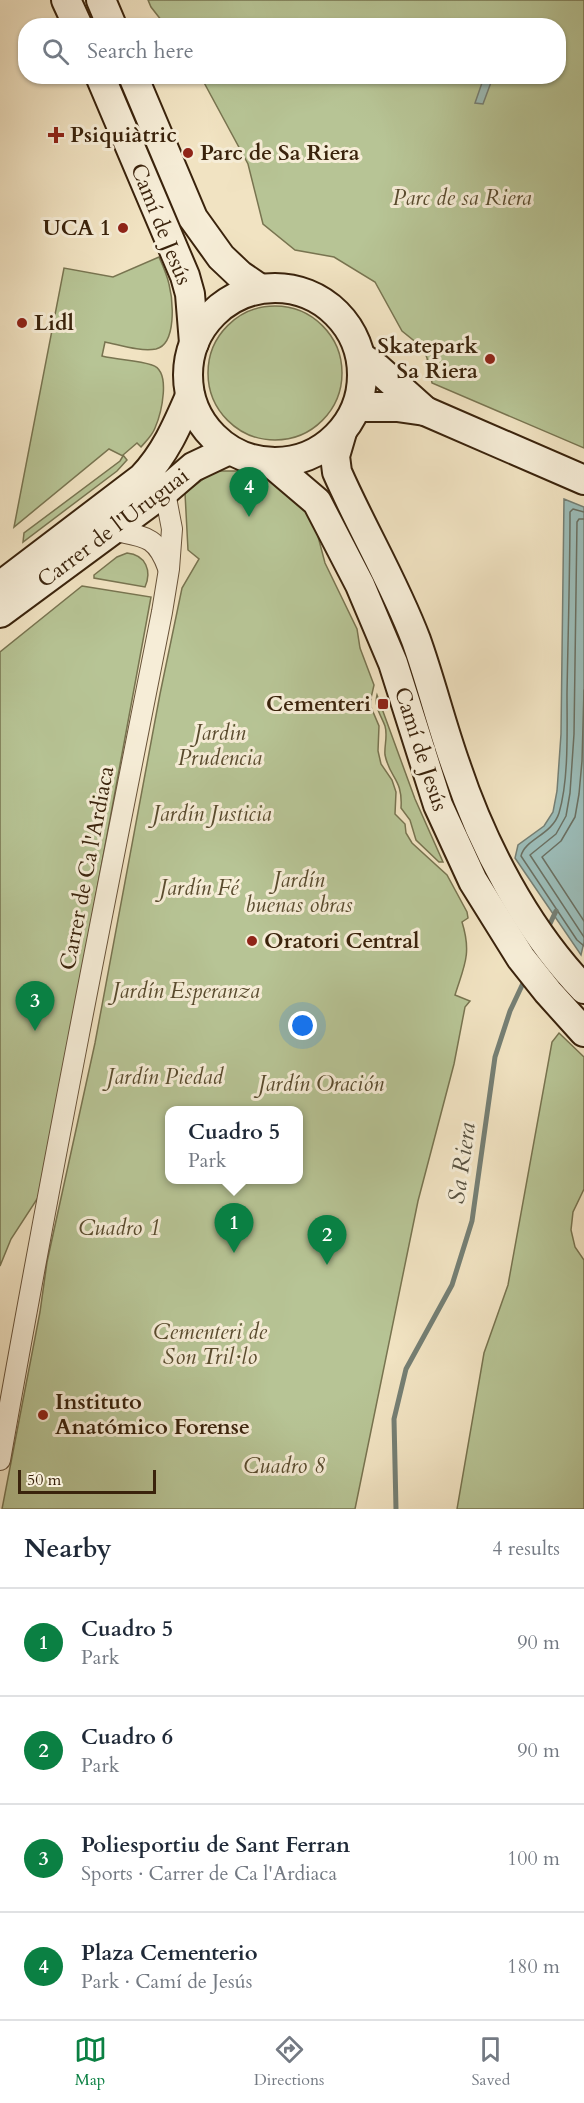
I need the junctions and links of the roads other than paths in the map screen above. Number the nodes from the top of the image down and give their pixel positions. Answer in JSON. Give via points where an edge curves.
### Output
{"nodes":[{"id":1,"x":66,"y":0,"type":"edge"},
{"id":2,"x":101,"y":0,"type":"edge"},
{"id":3,"x":74,"y":18,"type":"edge"},
{"id":4,"x":109,"y":18,"type":"edge"},
{"id":5,"x":103,"y":84,"type":"edge"},
{"id":6,"x":136,"y":84,"type":"edge"},
{"id":7,"x":259,"y":288,"type":"junction"},
{"id":8,"x":194,"y":343,"type":"junction"},
{"id":9,"x":361,"y":357,"type":"junction"},
{"id":10,"x":190,"y":396,"type":"junction"},
{"id":11,"x":357,"y":407,"type":"junction"},
{"id":12,"x":425,"y":411,"type":"junction"},
{"id":13,"x":342,"y":432,"type":"junction"},
{"id":14,"x":229,"y":450,"type":"junction"},
{"id":15,"x":159,"y":458,"type":"junction"},
{"id":16,"x":270,"y":462,"type":"junction"},
{"id":17,"x":584,"y":480,"type":"edge"},
{"id":18,"x":164,"y":492,"type":"junction"},
{"id":19,"x":111,"y":530,"type":"junction"},
{"id":20,"x":169,"y":569,"type":"junction"},
{"id":21,"x":0,"y":586,"type":"edge"},
{"id":22,"x":0,"y":613,"type":"edge"},
{"id":23,"x":582,"y":987,"type":"edge"},
{"id":24,"x":584,"y":1032,"type":"edge"},
{"id":25,"x":0,"y":1460,"type":"edge"}],
"edges":[{"from":1,"to":3,"type":"main road"},
{"from":2,"to":4,"type":"main road"},
{"from":5,"to":8,"type":"main road","name":"Camí de Jesús","via":[[185,276]]},
{"from":6,"to":7,"type":"main road","name":"Camí de Jesús","via":[[193,218],[221,257]]},
{"from":7,"to":8,"type":"main road","via":[[226,301],[213,313]]},
{"from":7,"to":9,"type":"main road","via":[[286,287],[312,294],[324,302],[344,321]]},
{"from":8,"to":10,"type":"main road","via":[[188,369]]},
{"from":9,"to":11,"type":"main road"},
{"from":9,"to":12,"type":"main road"},
{"from":10,"to":14,"type":"main road","via":[[210,434]]},
{"from":10,"to":15,"type":"main road","name":"Carrer de l'Uruguai"},
{"from":11,"to":12,"type":"main road","via":[[397,406]]},
{"from":11,"to":13,"type":"main road"},
{"from":12,"to":17,"type":"main road"},
{"from":13,"to":16,"type":"main road","via":[[306,457]]},
{"from":13,"to":23,"type":"main road","name":"Camí de Jesús","via":[[337,472],[402,603],[465,793],[505,877],[543,937]]},
{"from":14,"to":16,"type":"main road"},
{"from":14,"to":18,"type":"main road","name":"Carrer de l'Uruguai","via":[[193,467]]},
{"from":15,"to":18,"type":"street","name":"Carrer de Ca l'Ardiaca"},
{"from":15,"to":21,"type":"main road","name":"Carrer de l'Uruguai","via":[[142,478]]},
{"from":16,"to":24,"type":"main road","name":"Camí de Jesús","via":[[317,502],[360,585],[393,663],[446,824],[473,881],[534,974]]},
{"from":18,"to":19,"type":"main road","name":"Carrer de l'Uruguai"},
{"from":18,"to":20,"type":"street","name":"Carrer de Ca l'Ardiaca","via":[[172,529]]},
{"from":19,"to":20,"type":"street","via":[[153,542],[162,550]]},
{"from":19,"to":22,"type":"main road","name":"Carrer de l'Uruguai"},
{"from":20,"to":25,"type":"street","name":"Carrer de Ca l'Ardiaca"}]}
